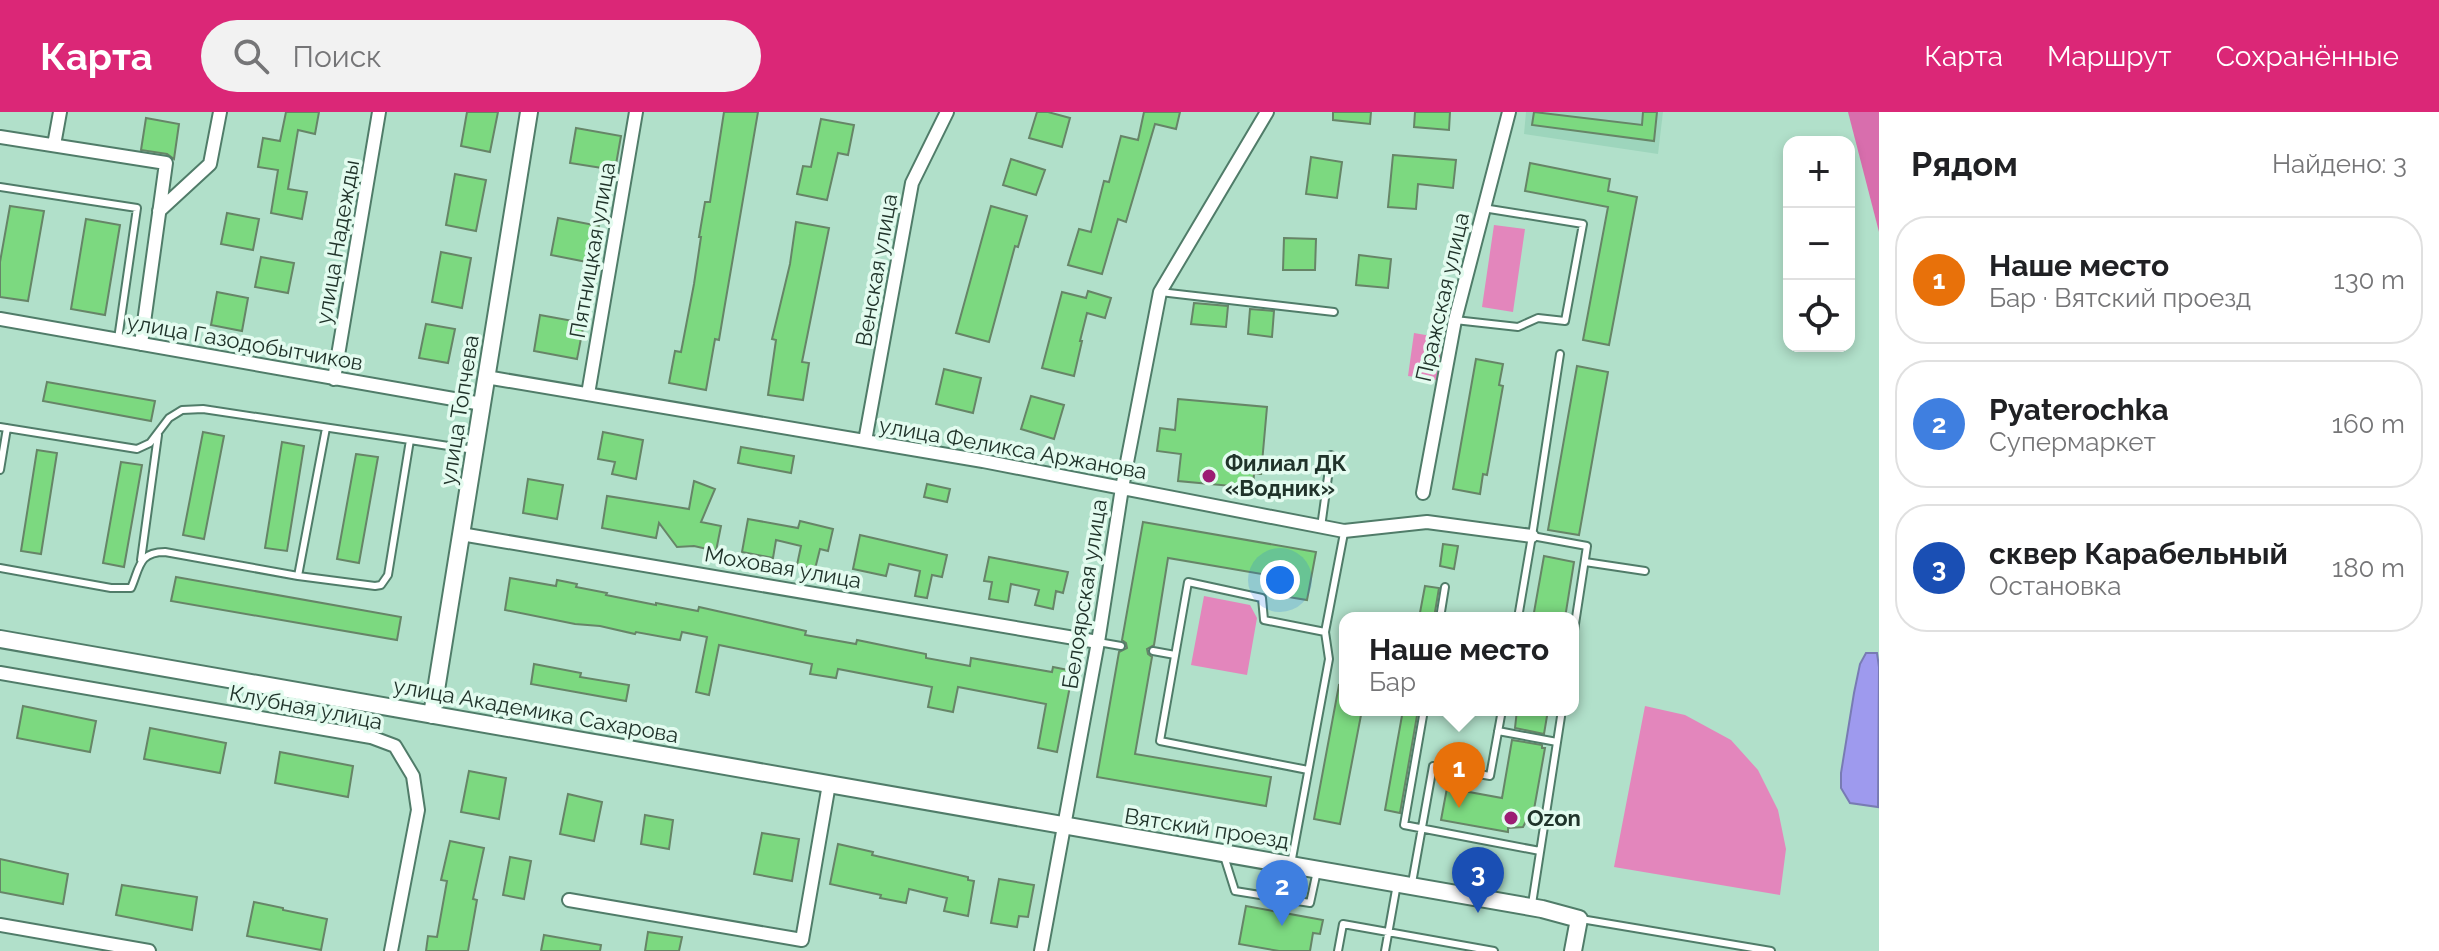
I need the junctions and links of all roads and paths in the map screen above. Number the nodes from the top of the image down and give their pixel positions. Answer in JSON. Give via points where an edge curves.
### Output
{"nodes":[{"id":1,"x":60,"y":112,"type":"edge"},
{"id":2,"x":220,"y":112,"type":"edge"},
{"id":3,"x":379,"y":112,"type":"edge"},
{"id":4,"x":529,"y":112,"type":"edge"},
{"id":5,"x":636,"y":112,"type":"edge"},
{"id":6,"x":947,"y":112,"type":"edge"},
{"id":7,"x":1267,"y":112,"type":"edge"},
{"id":8,"x":1509,"y":112,"type":"edge"},
{"id":9,"x":0,"y":137,"type":"edge"},
{"id":10,"x":54,"y":145,"type":"junction"},
{"id":11,"x":0,"y":187,"type":"edge"},
{"id":12,"x":1483,"y":208,"type":"junction"},
{"id":13,"x":159,"y":211,"type":"junction"},
{"id":14,"x":1160,"y":292,"type":"junction"},
{"id":15,"x":1334,"y":312,"type":"dead end"},
{"id":16,"x":0,"y":319,"type":"edge"},
{"id":17,"x":1455,"y":320,"type":"junction"},
{"id":18,"x":118,"y":339,"type":"junction"},
{"id":19,"x":141,"y":344,"type":"junction"},
{"id":20,"x":1560,"y":354,"type":"dead end"},
{"id":21,"x":486,"y":377,"type":"junction"},
{"id":22,"x":334,"y":379,"type":"junction"},
{"id":23,"x":588,"y":394,"type":"junction"},
{"id":24,"x":482,"y":404,"type":"junction"},
{"id":25,"x":4,"y":427,"type":"edge"},
{"id":26,"x":326,"y":428,"type":"junction"},
{"id":27,"x":158,"y":435,"type":"junction"},
{"id":28,"x":410,"y":440,"type":"junction"},
{"id":29,"x":865,"y":441,"type":"junction"},
{"id":30,"x":475,"y":450,"type":"junction"},
{"id":31,"x":1331,"y":455,"type":"dead end"},
{"id":32,"x":0,"y":470,"type":"edge"},
{"id":33,"x":1122,"y":488,"type":"junction"},
{"id":34,"x":1423,"y":493,"type":"dead end"},
{"id":35,"x":1321,"y":527,"type":"junction"},
{"id":36,"x":1344,"y":531,"type":"junction"},
{"id":37,"x":461,"y":534,"type":"junction"},
{"id":38,"x":1532,"y":536,"type":"junction"},
{"id":39,"x":141,"y":560,"type":"junction"},
{"id":40,"x":1585,"y":562,"type":"junction"},
{"id":41,"x":0,"y":568,"type":"edge"},
{"id":42,"x":1645,"y":571,"type":"dead end"},
{"id":43,"x":298,"y":576,"type":"junction"},
{"id":44,"x":1445,"y":587,"type":"dead end"},
{"id":45,"x":1441,"y":612,"type":"edge"},
{"id":46,"x":1519,"y":612,"type":"edge"},
{"id":47,"x":1577,"y":612,"type":"edge"},
{"id":48,"x":1325,"y":632,"type":"junction"},
{"id":49,"x":0,"y":639,"type":"edge"},
{"id":50,"x":1098,"y":642,"type":"junction"},
{"id":51,"x":1121,"y":646,"type":"dead end"},
{"id":52,"x":1153,"y":651,"type":"dead end"},
{"id":53,"x":1175,"y":655,"type":"junction"},
{"id":54,"x":0,"y":673,"type":"edge"},
{"id":55,"x":432,"y":715,"type":"junction"},
{"id":56,"x":1423,"y":716,"type":"edge"},
{"id":57,"x":1501,"y":716,"type":"edge"},
{"id":58,"x":1561,"y":716,"type":"edge"},
{"id":59,"x":1498,"y":731,"type":"junction"},
{"id":60,"x":1557,"y":742,"type":"junction"},
{"id":61,"x":1308,"y":770,"type":"junction"},
{"id":62,"x":829,"y":784,"type":"junction"},
{"id":63,"x":1064,"y":827,"type":"junction"},
{"id":64,"x":1422,"y":829,"type":"junction"},
{"id":65,"x":1540,"y":851,"type":"junction"},
{"id":66,"x":1223,"y":853,"type":"junction"},
{"id":67,"x":1291,"y":864,"type":"junction"},
{"id":68,"x":1317,"y":869,"type":"junction"},
{"id":69,"x":1404,"y":885,"type":"junction"},
{"id":70,"x":569,"y":900,"type":"dead end"},
{"id":71,"x":1531,"y":907,"type":"junction"},
{"id":72,"x":1579,"y":919,"type":"junction"},
{"id":73,"x":0,"y":925,"type":"edge"},
{"id":74,"x":1389,"y":932,"type":"junction"},
{"id":75,"x":1443,"y":942,"type":"junction"},
{"id":76,"x":149,"y":951,"type":"edge"},
{"id":77,"x":391,"y":951,"type":"edge"},
{"id":78,"x":1041,"y":951,"type":"edge"},
{"id":79,"x":1338,"y":951,"type":"edge"},
{"id":80,"x":1385,"y":951,"type":"edge"},
{"id":81,"x":1441,"y":951,"type":"edge"},
{"id":82,"x":1494,"y":951,"type":"edge"},
{"id":83,"x":1573,"y":951,"type":"edge"},
{"id":84,"x":1771,"y":951,"type":"edge"}],
"edges":[{"from":1,"to":10,"type":"street"},
{"from":2,"to":13,"type":"street","via":[[210,164]]},
{"from":3,"to":22,"type":"street","name":"улица Надежды"},
{"from":4,"to":21,"type":"street","name":"улица Топчева"},
{"from":5,"to":23,"type":"street","name":"Пятницкая улица"},
{"from":6,"to":29,"type":"street","name":"Венская улица","via":[[912,183]]},
{"from":7,"to":14,"type":"street","name":"Белоярская улица"},
{"from":8,"to":12,"type":"street","name":"Пражская улица"},
{"from":9,"to":10,"type":"street"},
{"from":10,"to":13,"type":"street","via":[[166,163]]},
{"from":11,"to":18,"type":"lane","via":[[137,208]]},
{"from":12,"to":17,"type":"street","name":"Пражская улица"},
{"from":12,"to":17,"type":"lane","via":[[1583,224],[1565,321],[1538,318],[1518,327]]},
{"from":13,"to":19,"type":"street"},
{"from":14,"to":15,"type":"lane"},
{"from":14,"to":33,"type":"street","name":"Белоярская улица"},
{"from":16,"to":18,"type":"street","name":"улица Газодобытчиков"},
{"from":17,"to":34,"type":"street","name":"Пражская улица"},
{"from":18,"to":19,"type":"street","name":"улица Газодобытчиков"},
{"from":19,"to":22,"type":"street","name":"улица Газодобытчиков"},
{"from":20,"to":38,"type":"lane"},
{"from":21,"to":23,"type":"street","name":"улица Феликса Аржанова"},
{"from":21,"to":24,"type":"street","name":"улица Топчева"},
{"from":22,"to":24,"type":"street","name":"улица Газодобытчиков"},
{"from":23,"to":29,"type":"street","name":"улица Феликса Аржанова"},
{"from":24,"to":30,"type":"street","name":"улица Топчева"},
{"from":25,"to":27,"type":"lane","via":[[137,449]]},
{"from":25,"to":32,"type":"lane"},
{"from":26,"to":27,"type":"lane","via":[[203,409],[182,410]]},
{"from":26,"to":28,"type":"lane"},
{"from":26,"to":43,"type":"lane"},
{"from":27,"to":39,"type":"lane"},
{"from":28,"to":30,"type":"lane"},
{"from":28,"to":43,"type":"lane","via":[[385,581],[375,586]]},
{"from":29,"to":33,"type":"street","name":"улица Феликса Аржанова"},
{"from":30,"to":37,"type":"street","name":"улица Топчева"},
{"from":31,"to":35,"type":"lane"},
{"from":33,"to":35,"type":"street","name":"улица Феликса Аржанова"},
{"from":33,"to":50,"type":"street","name":"Белоярская улица"},
{"from":35,"to":36,"type":"street","name":"улица Феликса Аржанова"},
{"from":36,"to":38,"type":"street","name":"улица Феликса Аржанова","via":[[1427,522]]},
{"from":36,"to":48,"type":"lane"},
{"from":37,"to":50,"type":"street","name":"Моховая улица"},
{"from":37,"to":55,"type":"street","name":"улица Топчева"},
{"from":38,"to":40,"type":"lane","via":[[1587,546]]},
{"from":38,"to":46,"type":"lane"},
{"from":39,"to":41,"type":"lane","via":[[131,588]]},
{"from":39,"to":43,"type":"lane","via":[[165,552]]},
{"from":40,"to":42,"type":"lane"},
{"from":40,"to":47,"type":"lane"},
{"from":44,"to":45,"type":"lane"},
{"from":48,"to":53,"type":"lane","via":[[1264,620],[1262,598],[1188,582]]},
{"from":48,"to":61,"type":"lane","via":[[1329,659]]},
{"from":49,"to":55,"type":"street","name":"улица Академика Сахарова"},
{"from":50,"to":51,"type":"lane"},
{"from":50,"to":63,"type":"street","name":"Белоярская улица"},
{"from":52,"to":53,"type":"lane"},
{"from":53,"to":61,"type":"lane","via":[[1160,741]]},
{"from":54,"to":77,"type":"street","name":"Клубная улица","via":[[371,737],[395,746],[413,776],[418,810]]},
{"from":55,"to":62,"type":"street","name":"улица Академика Сахарова"},
{"from":56,"to":64,"type":"lane","via":[[1404,825]]},
{"from":57,"to":59,"type":"lane"},
{"from":58,"to":60,"type":"lane"},
{"from":59,"to":60,"type":"lane"},
{"from":59,"to":64,"type":"lane","via":[[1490,776],[1433,766]]},
{"from":60,"to":65,"type":"lane"},
{"from":61,"to":67,"type":"lane"},
{"from":62,"to":63,"type":"street","name":"улица Академика Сахарова"},
{"from":62,"to":70,"type":"street","via":[[802,940]]},
{"from":63,"to":66,"type":"street","name":"Вятский проезд"},
{"from":63,"to":78,"type":"street","name":"Белоярская улица"},
{"from":64,"to":65,"type":"lane"},
{"from":64,"to":69,"type":"lane"},
{"from":65,"to":71,"type":"lane"},
{"from":66,"to":67,"type":"street","name":"Вятский проезд"},
{"from":66,"to":68,"type":"lane","via":[[1235,891],[1310,903]]},
{"from":67,"to":68,"type":"street","name":"Вятский проезд"},
{"from":68,"to":69,"type":"street","name":"Вятский проезд"},
{"from":69,"to":71,"type":"street","name":"Вятский проезд"},
{"from":69,"to":74,"type":"lane"},
{"from":71,"to":72,"type":"street","name":"Вятский проезд"},
{"from":72,"to":83,"type":"street"},
{"from":72,"to":84,"type":"lane"},
{"from":73,"to":76,"type":"street"},
{"from":74,"to":75,"type":"lane"},
{"from":74,"to":79,"type":"lane","via":[[1343,924]]},
{"from":74,"to":80,"type":"lane"},
{"from":75,"to":81,"type":"lane"},
{"from":75,"to":82,"type":"lane"}]}
